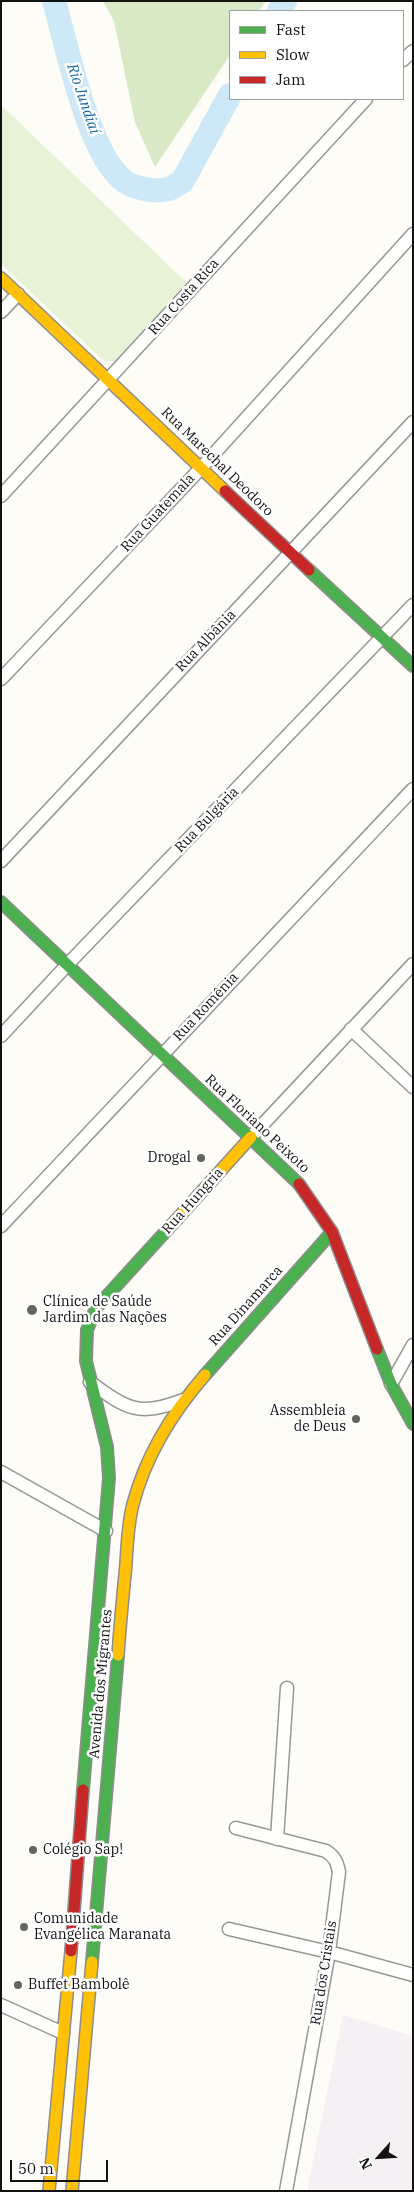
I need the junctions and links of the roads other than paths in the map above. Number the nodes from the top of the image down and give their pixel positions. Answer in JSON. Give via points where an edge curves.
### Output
{"nodes":[{"id":1,"x":365,"y":100,"type":"edge"},
{"id":2,"x":413,"y":234,"type":"edge"},
{"id":3,"x":1,"y":278,"type":"edge"},
{"id":4,"x":18,"y":294,"type":"junction"},
{"id":5,"x":1,"y":312,"type":"edge"},
{"id":6,"x":109,"y":381,"type":"junction"},
{"id":7,"x":413,"y":422,"type":"edge"},
{"id":8,"x":202,"y":467,"type":"junction"},
{"id":9,"x":1,"y":496,"type":"edge"},
{"id":10,"x":290,"y":553,"type":"junction"},
{"id":11,"x":413,"y":605,"type":"edge"},
{"id":12,"x":383,"y":638,"type":"junction"},
{"id":13,"x":413,"y":666,"type":"edge"},
{"id":14,"x":1,"y":679,"type":"edge"},
{"id":15,"x":413,"y":789,"type":"edge"},
{"id":16,"x":1,"y":861,"type":"edge"},
{"id":17,"x":1,"y":902,"type":"edge"},
{"id":18,"x":68,"y":964,"type":"junction"},
{"id":19,"x":413,"y":964,"type":"edge"},
{"id":20,"x":350,"y":1029,"type":"junction"},
{"id":21,"x":1,"y":1036,"type":"edge"},
{"id":22,"x":161,"y":1055,"type":"junction"},
{"id":23,"x":413,"y":1087,"type":"edge"},
{"id":24,"x":251,"y":1137,"type":"junction"},
{"id":25,"x":1,"y":1226,"type":"edge"},
{"id":26,"x":332,"y":1232,"type":"junction"},
{"id":27,"x":413,"y":1344,"type":"edge"},
{"id":28,"x":90,"y":1382,"type":"junction"},
{"id":29,"x":391,"y":1384,"type":"junction"},
{"id":30,"x":183,"y":1400,"type":"junction"},
{"id":31,"x":413,"y":1424,"type":"edge"},
{"id":32,"x":1,"y":1472,"type":"edge"},
{"id":33,"x":106,"y":1531,"type":"junction"},
{"id":34,"x":287,"y":1688,"type":"dead end"},
{"id":35,"x":90,"y":1709,"type":"junction"},
{"id":36,"x":112,"y":1717,"type":"junction"},
{"id":37,"x":86,"y":1761,"type":"junction"},
{"id":38,"x":108,"y":1770,"type":"junction"},
{"id":39,"x":82,"y":1827,"type":"junction"},
{"id":40,"x":236,"y":1828,"type":"dead end"},
{"id":41,"x":277,"y":1839,"type":"junction"},
{"id":42,"x":229,"y":1929,"type":"dead end"},
{"id":43,"x":329,"y":1952,"type":"junction"},
{"id":44,"x":413,"y":1975,"type":"edge"},
{"id":45,"x":90,"y":1981,"type":"junction"},
{"id":46,"x":1,"y":2005,"type":"edge"},
{"id":47,"x":63,"y":2033,"type":"junction"},
{"id":48,"x":61,"y":2053,"type":"junction"},
{"id":49,"x":75,"y":2155,"type":"junction"},
{"id":50,"x":49,"y":2191,"type":"edge"},
{"id":51,"x":72,"y":2191,"type":"edge"},
{"id":52,"x":286,"y":2191,"type":"edge"}],
"edges":[{"from":1,"to":6,"type":"street","name":"Rua Costa Rica"},
{"from":2,"to":8,"type":"street","name":"Rua Guatemala"},
{"from":3,"to":4,"type":"street","name":"Rua Marechal Deodoro"},
{"from":4,"to":5,"type":"street"},
{"from":4,"to":6,"type":"street","name":"Rua Marechal Deodoro"},
{"from":6,"to":8,"type":"street","name":"Rua Marechal Deodoro"},
{"from":6,"to":9,"type":"street","name":"Rua Costa Rica"},
{"from":7,"to":10,"type":"street","name":"Rua Albânia"},
{"from":8,"to":10,"type":"street","name":"Rua Marechal Deodoro"},
{"from":8,"to":14,"type":"street","name":"Rua Guatemala"},
{"from":10,"to":12,"type":"street","name":"Rua Marechal Deodoro"},
{"from":10,"to":16,"type":"street","name":"Rua Albânia"},
{"from":11,"to":12,"type":"street","name":"Rua Bulgária"},
{"from":12,"to":13,"type":"street","name":"Rua Marechal Deodoro"},
{"from":12,"to":18,"type":"street","name":"Rua Bulgária"},
{"from":15,"to":22,"type":"street","name":"Rua Romênia"},
{"from":17,"to":18,"type":"street","name":"Rua Floriano Peixoto"},
{"from":18,"to":21,"type":"street","name":"Rua Bulgária"},
{"from":18,"to":22,"type":"street","name":"Rua Floriano Peixoto"},
{"from":19,"to":20,"type":"street","name":"Rua Hungria"},
{"from":20,"to":23,"type":"street"},
{"from":20,"to":24,"type":"street","name":"Rua Hungria"},
{"from":22,"to":24,"type":"street","name":"Rua Floriano Peixoto"},
{"from":22,"to":25,"type":"street","name":"Rua Romênia"},
{"from":24,"to":26,"type":"street","name":"Rua Floriano Peixoto","via":[[297,1181]]},
{"from":24,"to":28,"type":"street","name":"Rua Hungria","via":[[96,1308],[85,1334]]},
{"from":26,"to":29,"type":"street","name":"Rua Floriano Peixoto"},
{"from":26,"to":30,"type":"street","name":"Rua Dinamarca"},
{"from":27,"to":29,"type":"street"},
{"from":28,"to":30,"type":"street","via":[[124,1406],[137,1409],[150,1410]]},
{"from":28,"to":33,"type":"street","name":"Avenida dos Migrantes","via":[[100,1414],[109,1470]]},
{"from":29,"to":31,"type":"street","name":"Rua Floriano Peixoto"},
{"from":30,"to":36,"type":"street","name":"Avenida dos Migrantes","via":[[153,1450],[133,1504]]},
{"from":32,"to":33,"type":"street"},
{"from":33,"to":35,"type":"street","name":"Avenida dos Migrantes"},
{"from":34,"to":41,"type":"street"},
{"from":35,"to":36,"type":"street","via":[[95,1725],[99,1727]]},
{"from":35,"to":37,"type":"street","name":"Avenida dos Migrantes"},
{"from":36,"to":38,"type":"street","name":"Avenida dos Migrantes"},
{"from":37,"to":38,"type":"street","via":[[95,1754],[102,1755]]},
{"from":37,"to":39,"type":"street","name":"Avenida dos Migrantes"},
{"from":38,"to":45,"type":"street","name":"Avenida dos Migrantes"},
{"from":39,"to":45,"type":"street","name":"Avenida dos Migrantes","via":[[94,1834],[96,1842],[85,1961]]},
{"from":39,"to":47,"type":"street","name":"Avenida dos Migrantes"},
{"from":40,"to":41,"type":"street","name":"Rua dos Cristais"},
{"from":41,"to":43,"type":"street","name":"Rua dos Cristais","via":[[326,1851],[338,1863]]},
{"from":42,"to":43,"type":"street"},
{"from":43,"to":44,"type":"street"},
{"from":43,"to":52,"type":"street","name":"Rua dos Cristais"},
{"from":45,"to":49,"type":"street","name":"Avenida dos Migrantes"},
{"from":46,"to":47,"type":"street"},
{"from":47,"to":48,"type":"street","name":"Avenida dos Migrantes"},
{"from":48,"to":49,"type":"street","name":"Avenida dos Migrantes","via":[[72,2048],[78,2063],[71,2138]]},
{"from":48,"to":50,"type":"street","name":"Avenida dos Migrantes"},
{"from":49,"to":51,"type":"street","name":"Avenida dos Migrantes"}]}
